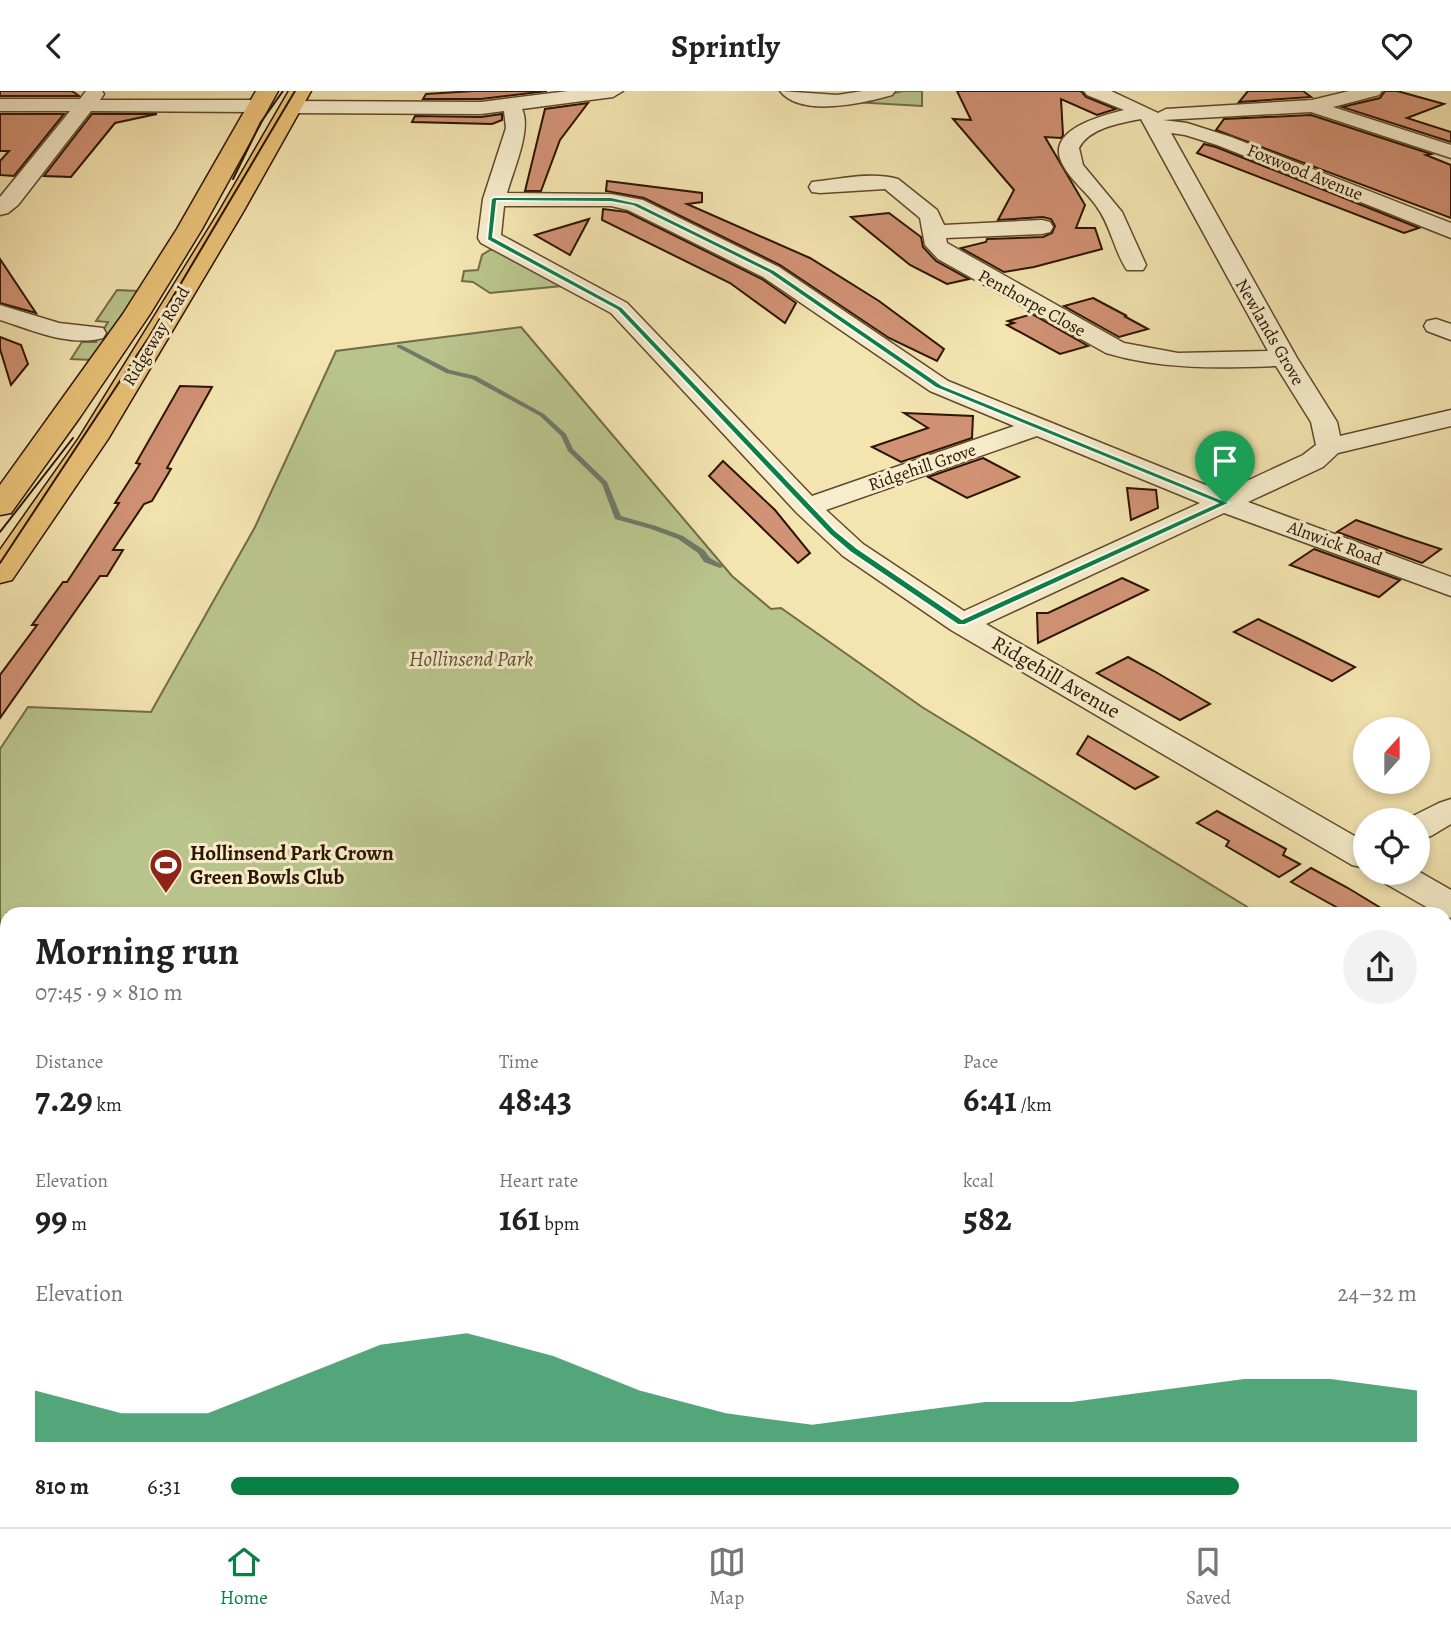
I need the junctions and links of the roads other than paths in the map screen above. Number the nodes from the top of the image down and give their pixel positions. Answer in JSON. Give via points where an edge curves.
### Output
{"nodes":[{"id":1,"x":613,"y":91,"type":"edge"},
{"id":2,"x":790,"y":91,"type":"edge"},
{"id":3,"x":885,"y":91,"type":"edge"},
{"id":4,"x":1094,"y":91,"type":"edge"},
{"id":5,"x":1372,"y":91,"type":"edge"},
{"id":6,"x":91,"y":98,"type":"edge"},
{"id":7,"x":262,"y":99,"type":"edge"},
{"id":8,"x":295,"y":99,"type":"edge"},
{"id":9,"x":0,"y":105,"type":"edge"},
{"id":10,"x":511,"y":106,"type":"junction"},
{"id":11,"x":1312,"y":106,"type":"junction"},
{"id":12,"x":1150,"y":118,"type":"junction"},
{"id":13,"x":1451,"y":152,"type":"edge"},
{"id":14,"x":820,"y":187,"type":"dead end"},
{"id":15,"x":494,"y":199,"type":"junction"},
{"id":16,"x":0,"y":208,"type":"edge"},
{"id":17,"x":1042,"y":227,"type":"dead end"},
{"id":18,"x":1451,"y":231,"type":"edge"},
{"id":19,"x":933,"y":232,"type":"junction"},
{"id":20,"x":1135,"y":265,"type":"dead end"},
{"id":21,"x":0,"y":312,"type":"edge"},
{"id":22,"x":95,"y":332,"type":"dead end"},
{"id":23,"x":1284,"y":358,"type":"junction"},
{"id":24,"x":1451,"y":418,"type":"edge"},
{"id":25,"x":1037,"y":427,"type":"junction"},
{"id":26,"x":1329,"y":445,"type":"junction"},
{"id":27,"x":1225,"y":503,"type":"junction"},
{"id":28,"x":0,"y":506,"type":"edge"},
{"id":29,"x":807,"y":507,"type":"junction"},
{"id":30,"x":0,"y":573,"type":"edge"},
{"id":31,"x":1451,"y":587,"type":"edge"},
{"id":32,"x":961,"y":623,"type":"junction"},
{"id":33,"x":1451,"y":810,"type":"edge"},
{"id":34,"x":1430,"y":821,"type":"edge"},
{"id":35,"x":1353,"y":850,"type":"edge"},
{"id":36,"x":1415,"y":885,"type":"edge"},
{"id":37,"x":1451,"y":906,"type":"edge"}],
"edges":[{"from":1,"to":10,"type":"street"},
{"from":2,"to":3,"type":"street","via":[[828,103]]},
{"from":4,"to":12,"type":"street","name":"Foxwood Avenue"},
{"from":5,"to":11,"type":"street"},
{"from":6,"to":7,"type":"street"},
{"from":6,"to":9,"type":"street"},
{"from":6,"to":16,"type":"street"},
{"from":7,"to":28,"type":"highway","name":"Ridgeway Road","via":[[178,248]]},
{"from":8,"to":10,"type":"street","via":[[458,109]]},
{"from":8,"to":30,"type":"highway","name":"Ridgeway Road","via":[[93,439]]},
{"from":10,"to":15,"type":"street","name":"Ridgehill Avenue","via":[[516,128]]},
{"from":11,"to":12,"type":"street"},
{"from":11,"to":13,"type":"street"},
{"from":12,"to":18,"type":"street","name":"Foxwood Avenue","via":[[1224,141]]},
{"from":12,"to":20,"type":"street","via":[[1106,121],[1082,131],[1070,143],[1072,162],[1108,206]]},
{"from":12,"to":23,"type":"street","name":"Newlands Grove"},
{"from":14,"to":19,"type":"street","name":"Penthorpe Close","via":[[891,183],[929,215]]},
{"from":15,"to":25,"type":"street","name":"Alnwick Road","via":[[611,199],[635,205],[772,272],[939,386]]},
{"from":15,"to":29,"type":"street","name":"Ridgehill Avenue","via":[[489,238],[619,309]]},
{"from":17,"to":19,"type":"street"},
{"from":19,"to":23,"type":"street","name":"Penthorpe Close","via":[[936,245],[960,264],[1134,355],[1175,362]]},
{"from":21,"to":22,"type":"street","via":[[57,330]]},
{"from":23,"to":26,"type":"street","name":"Newlands Grove","via":[[1324,422]]},
{"from":24,"to":26,"type":"street"},
{"from":25,"to":27,"type":"street","name":"Alnwick Road"},
{"from":25,"to":29,"type":"street","name":"Ridgehill Grove"},
{"from":26,"to":27,"type":"street","via":[[1313,461]]},
{"from":27,"to":31,"type":"street","name":"Alnwick Road"},
{"from":27,"to":32,"type":"street"},
{"from":29,"to":32,"type":"street","name":"Ridgehill Avenue","via":[[853,550]]},
{"from":32,"to":35,"type":"street","name":"Ridgehill Avenue"},
{"from":33,"to":34,"type":"street"},
{"from":36,"to":37,"type":"street"}]}
